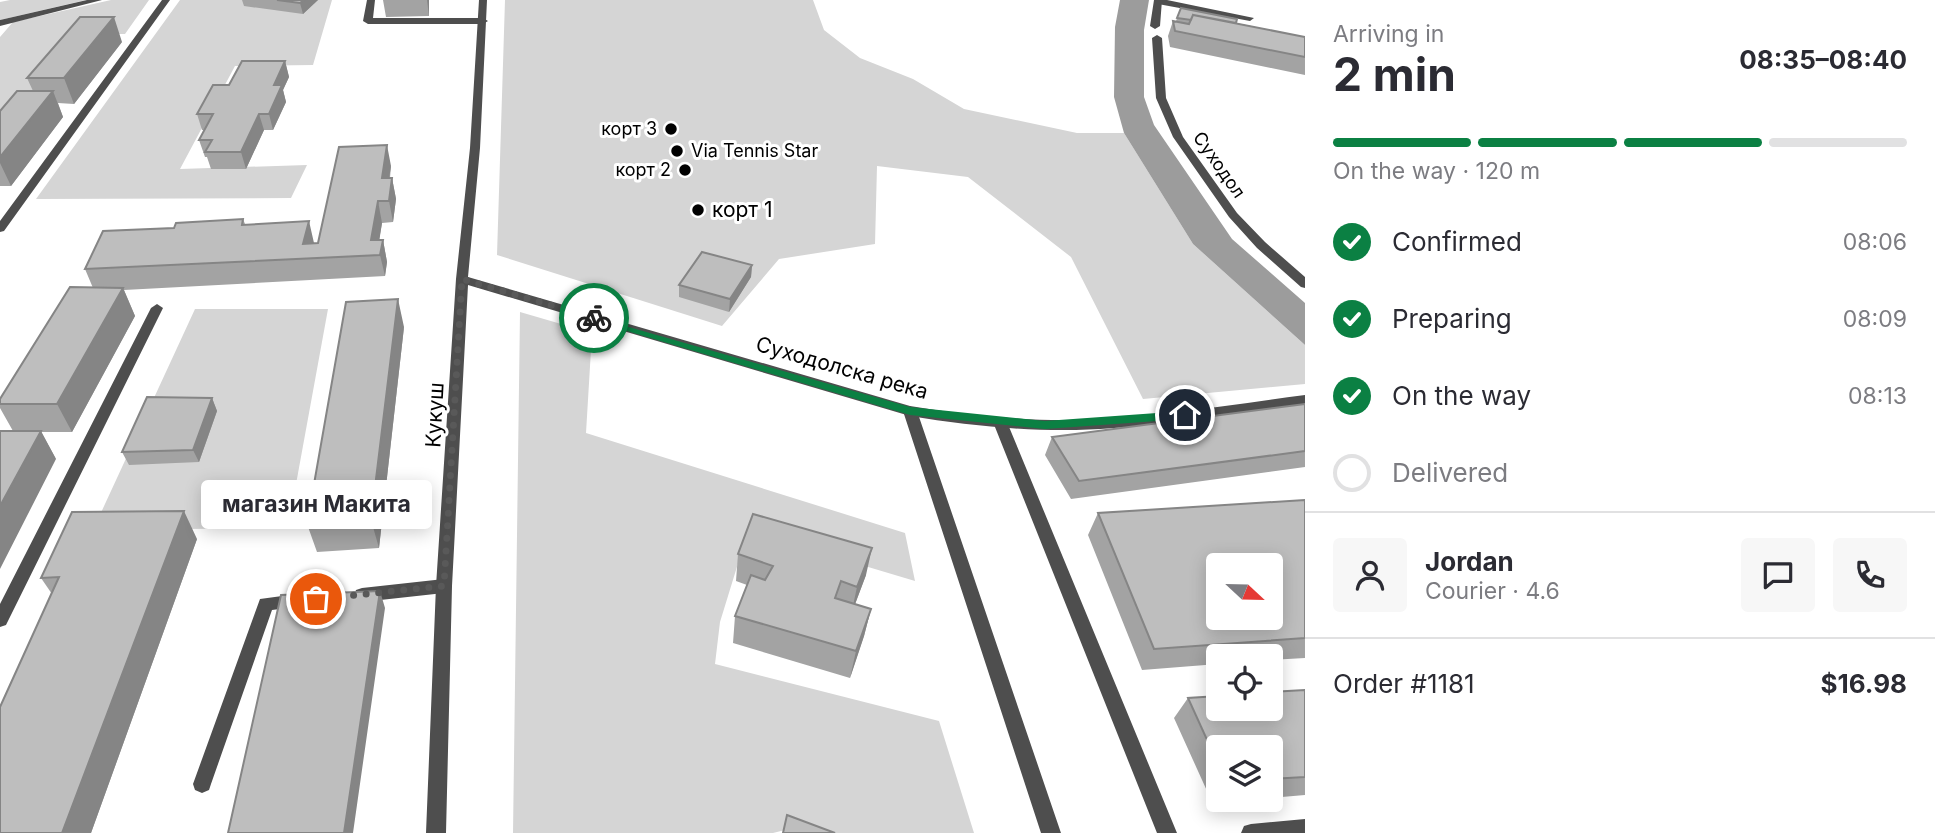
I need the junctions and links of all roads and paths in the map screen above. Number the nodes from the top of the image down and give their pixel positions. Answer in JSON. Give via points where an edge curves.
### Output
{"nodes":[{"id":1,"x":98,"y":0,"type":"edge"},
{"id":2,"x":166,"y":0,"type":"edge"},
{"id":3,"x":371,"y":0,"type":"edge"},
{"id":4,"x":483,"y":0,"type":"edge"},
{"id":5,"x":1158,"y":1,"type":"edge"},
{"id":6,"x":1250,"y":18,"type":"dead end"},
{"id":7,"x":483,"y":21,"type":"junction"},
{"id":8,"x":2,"y":24,"type":"edge"},
{"id":9,"x":1155,"y":26,"type":"dead end"},
{"id":10,"x":1157,"y":38,"type":"dead end"},
{"id":11,"x":0,"y":229,"type":"edge"},
{"id":12,"x":462,"y":279,"type":"junction"},
{"id":13,"x":1305,"y":284,"type":"edge"},
{"id":14,"x":157,"y":308,"type":"dead end"},
{"id":15,"x":1305,"y":400,"type":"edge"},
{"id":16,"x":910,"y":411,"type":"junction"},
{"id":17,"x":1000,"y":422,"type":"junction"},
{"id":18,"x":444,"y":586,"type":"junction"},
{"id":19,"x":349,"y":596,"type":"edge"},
{"id":20,"x":308,"y":600,"type":"edge"},
{"id":21,"x":0,"y":620,"type":"edge"},
{"id":22,"x":202,"y":784,"type":"dead end"},
{"id":23,"x":1305,"y":828,"type":"edge"},
{"id":24,"x":436,"y":833,"type":"edge"},
{"id":25,"x":1051,"y":833,"type":"edge"},
{"id":26,"x":1167,"y":833,"type":"edge"},
{"id":27,"x":1251,"y":833,"type":"edge"}],
"edges":[{"from":1,"to":8,"type":"street"},
{"from":2,"to":11,"type":"street"},
{"from":3,"to":7,"type":"street","via":[[368,21]]},
{"from":4,"to":7,"type":"street","name":"Кукуш"},
{"from":5,"to":6,"type":"street"},
{"from":5,"to":9,"type":"street"},
{"from":7,"to":12,"type":"street","name":"Кукуш"},
{"from":10,"to":13,"type":"street","name":"Суходол","via":[[1161,98],[1178,137],[1233,215]]},
{"from":12,"to":16,"type":"street","name":"Суходолска река"},
{"from":12,"to":18,"type":"street","name":"Кукуш"},
{"from":14,"to":21,"type":"street"},
{"from":15,"to":17,"type":"street","name":"Суходолска река","via":[[1161,418],[1045,425]]},
{"from":16,"to":17,"type":"street","name":"Суходолска река"},
{"from":16,"to":25,"type":"street"},
{"from":17,"to":26,"type":"street"},
{"from":18,"to":19,"type":"street"},
{"from":18,"to":24,"type":"street","name":"Кукуш"},
{"from":20,"to":22,"type":"street","via":[[266,604]]},
{"from":23,"to":27,"type":"street"}]}
